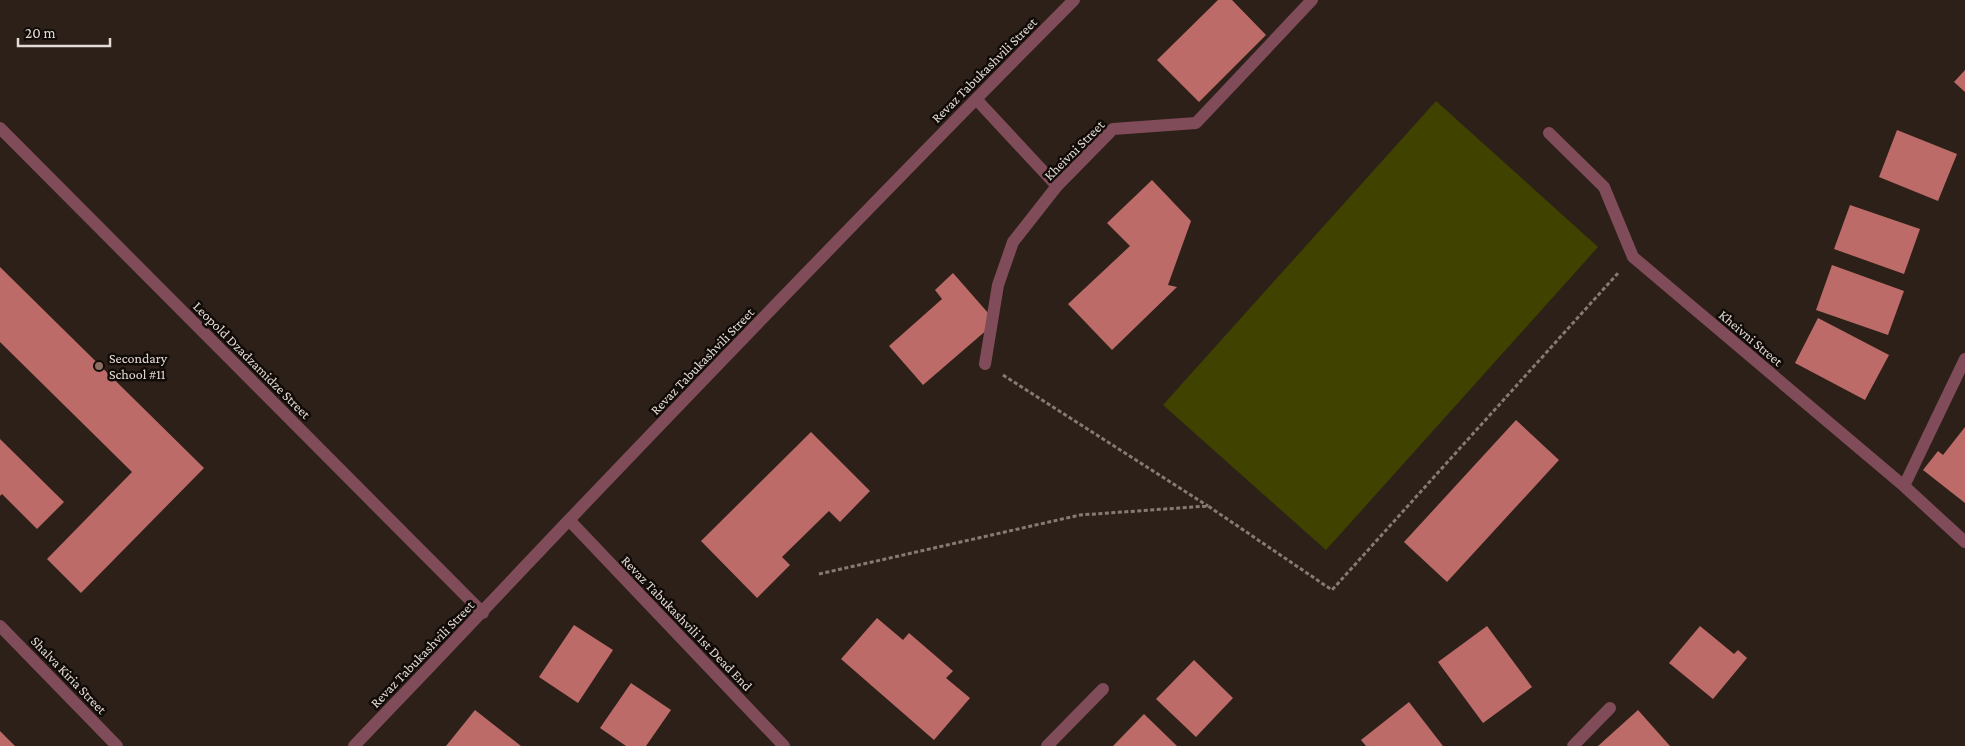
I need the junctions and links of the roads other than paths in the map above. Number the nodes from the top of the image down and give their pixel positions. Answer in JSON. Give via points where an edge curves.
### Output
{"nodes":[{"id":1,"x":1074,"y":0,"type":"edge"},
{"id":2,"x":1312,"y":0,"type":"edge"},
{"id":3,"x":976,"y":99,"type":"junction"},
{"id":4,"x":0,"y":128,"type":"edge"},
{"id":5,"x":1549,"y":133,"type":"dead end"},
{"id":6,"x":1057,"y":186,"type":"junction"},
{"id":7,"x":1965,"y":359,"type":"edge"},
{"id":8,"x":985,"y":364,"type":"road end"},
{"id":9,"x":1904,"y":486,"type":"junction"},
{"id":10,"x":569,"y":520,"type":"junction"},
{"id":11,"x":1965,"y":542,"type":"edge"},
{"id":12,"x":483,"y":613,"type":"junction"},
{"id":13,"x":0,"y":626,"type":"edge"},
{"id":14,"x":1103,"y":689,"type":"dead end"},
{"id":15,"x":1610,"y":708,"type":"dead end"},
{"id":16,"x":117,"y":746,"type":"edge"},
{"id":17,"x":354,"y":746,"type":"edge"},
{"id":18,"x":784,"y":746,"type":"edge"},
{"id":19,"x":1047,"y":746,"type":"edge"},
{"id":20,"x":1573,"y":746,"type":"edge"}],
"edges":[{"from":1,"to":3,"type":"street","name":"Revaz Tabukashvili Street"},
{"from":2,"to":6,"type":"street","name":"Kheivni Street","via":[[1196,123],[1113,129]]},
{"from":3,"to":6,"type":"street"},
{"from":3,"to":10,"type":"street","name":"Revaz Tabukashvili Street"},
{"from":4,"to":12,"type":"street","name":"Leopold Dzadzamidze Street"},
{"from":5,"to":9,"type":"street","name":"Kheivni Street","via":[[1604,187],[1633,257]]},
{"from":6,"to":8,"type":"street","name":"Kheivni Street","via":[[1013,242],[998,285]]},
{"from":7,"to":9,"type":"street"},
{"from":9,"to":11,"type":"street","name":"Kheivni Street"},
{"from":10,"to":12,"type":"street","name":"Revaz Tabukashvili Street"},
{"from":10,"to":18,"type":"street","name":"Revaz Tabukashvili 1st Dead End"},
{"from":12,"to":17,"type":"street","name":"Revaz Tabukashvili Street"},
{"from":13,"to":16,"type":"street","name":"Shalva Kiria Street"},
{"from":14,"to":19,"type":"street"},
{"from":15,"to":20,"type":"street"}]}
